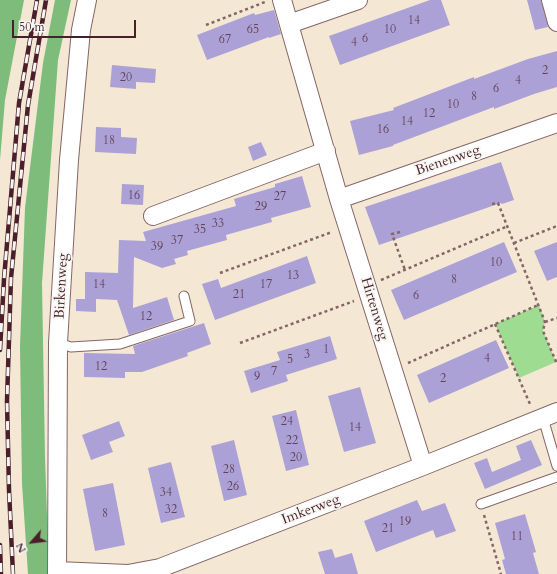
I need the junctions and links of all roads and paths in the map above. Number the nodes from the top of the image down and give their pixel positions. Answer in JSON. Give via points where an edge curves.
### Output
{"nodes":[{"id":1,"x":87,"y":0,"type":"edge"},
{"id":2,"x":271,"y":0,"type":"edge"},
{"id":3,"x":282,"y":0,"type":"edge"},
{"id":4,"x":358,"y":0,"type":"edge"},
{"id":5,"x":551,"y":0,"type":"edge"},
{"id":6,"x":557,"y":22,"type":"edge"},
{"id":7,"x":289,"y":24,"type":"junction"},
{"id":8,"x":206,"y":25,"type":"dead end"},
{"id":9,"x":557,"y":123,"type":"edge"},
{"id":10,"x":326,"y":151,"type":"junction"},
{"id":11,"x":339,"y":199,"type":"junction"},
{"id":12,"x":492,"y":204,"type":"dead end"},
{"id":13,"x":153,"y":216,"type":"dead end"},
{"id":14,"x":348,"y":226,"type":"junction"},
{"id":15,"x":508,"y":226,"type":"junction"},
{"id":16,"x":557,"y":226,"type":"edge"},
{"id":17,"x":400,"y":232,"type":"dead end"},
{"id":18,"x":514,"y":244,"type":"junction"},
{"id":19,"x":405,"y":270,"type":"junction"},
{"id":20,"x":220,"y":273,"type":"dead end"},
{"id":21,"x":368,"y":291,"type":"junction"},
{"id":22,"x":184,"y":296,"type":"dead end"},
{"id":23,"x":538,"y":305,"type":"junction"},
{"id":24,"x":557,"y":318,"type":"edge"},
{"id":25,"x":546,"y":322,"type":"junction"},
{"id":26,"x":495,"y":324,"type":"junction"},
{"id":27,"x":58,"y":343,"type":"junction"},
{"id":28,"x":240,"y":343,"type":"dead end"},
{"id":29,"x":557,"y":364,"type":"edge"},
{"id":30,"x":393,"y":370,"type":"junction"},
{"id":31,"x":546,"y":417,"type":"edge"},
{"id":32,"x":423,"y":466,"type":"junction"},
{"id":33,"x":557,"y":466,"type":"edge"},
{"id":34,"x":557,"y":477,"type":"edge"},
{"id":35,"x":481,"y":504,"type":"joint"},
{"id":36,"x":57,"y":573,"type":"edge"},
{"id":37,"x":501,"y":574,"type":"edge"}],
"edges":[{"from":1,"to":27,"type":"street","name":"Birkenweg","via":[[81,30],[69,160]]},
{"from":2,"to":8,"type":"path"},
{"from":3,"to":7,"type":"street","name":"Hirtenweg"},
{"from":4,"to":7,"type":"street"},
{"from":5,"to":6,"type":"street"},
{"from":7,"to":10,"type":"street","name":"Hirtenweg"},
{"from":9,"to":11,"type":"street","name":"Bienenweg"},
{"from":10,"to":11,"type":"street","name":"Hirtenweg"},
{"from":10,"to":13,"type":"street"},
{"from":11,"to":14,"type":"street","name":"Hirtenweg"},
{"from":12,"to":15,"type":"path","via":[[498,203]]},
{"from":14,"to":20,"type":"path"},
{"from":14,"to":21,"type":"street","name":"Hirtenweg"},
{"from":15,"to":18,"type":"path"},
{"from":15,"to":19,"type":"path"},
{"from":16,"to":18,"type":"path"},
{"from":17,"to":19,"type":"path","via":[[392,234]]},
{"from":18,"to":23,"type":"path"},
{"from":19,"to":21,"type":"path"},
{"from":21,"to":28,"type":"path"},
{"from":21,"to":30,"type":"street","name":"Hirtenweg"},
{"from":22,"to":27,"type":"lane","via":[[190,321],[120,344],[71,346]]},
{"from":23,"to":25,"type":"path"},
{"from":23,"to":26,"type":"path"},
{"from":24,"to":25,"type":"path"},
{"from":25,"to":29,"type":"path","via":[[543,331]]},
{"from":26,"to":30,"type":"path"},
{"from":26,"to":31,"type":"path"},
{"from":27,"to":36,"type":"street","name":"Birkenweg"},
{"from":30,"to":32,"type":"street","name":"Hirtenweg"},
{"from":31,"to":32,"type":"street","name":"Imkerweg"},
{"from":31,"to":33,"type":"lane"},
{"from":32,"to":36,"type":"street","name":"Imkerweg","via":[[160,568],[128,574]]},
{"from":34,"to":35,"type":"lane"},
{"from":35,"to":37,"type":"path"}]}
